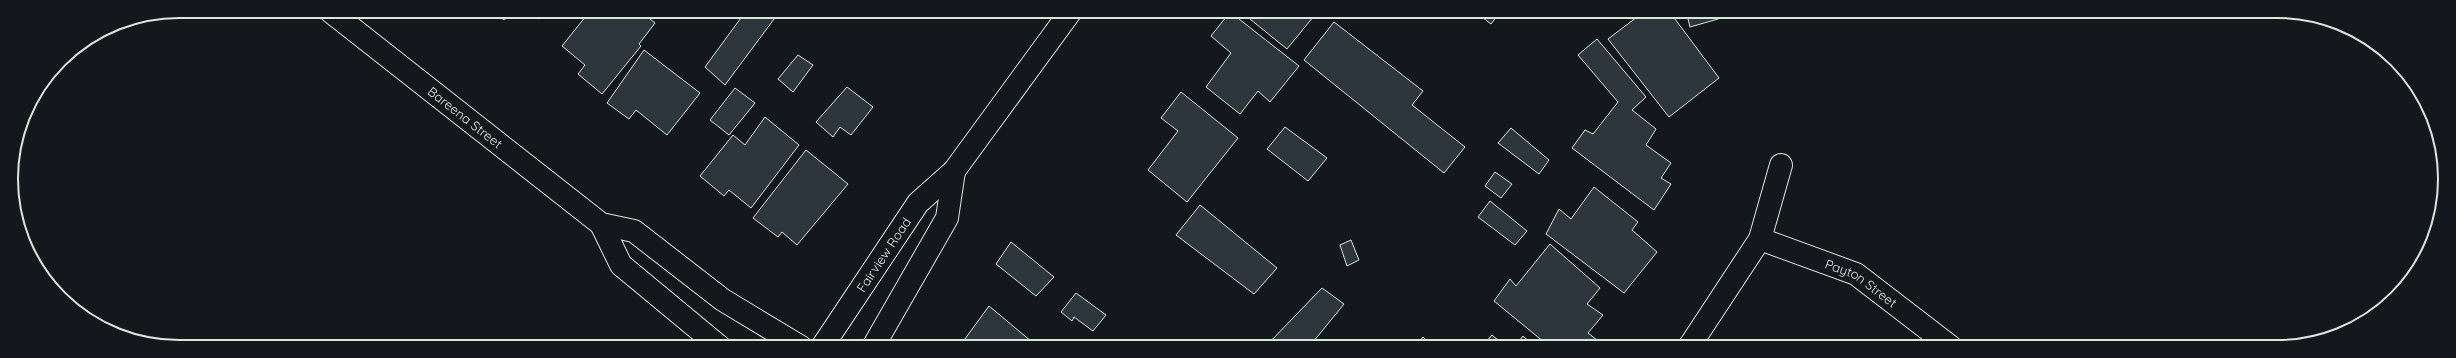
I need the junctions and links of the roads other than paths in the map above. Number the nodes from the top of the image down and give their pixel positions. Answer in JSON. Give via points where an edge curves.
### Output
{"nodes":[{"id":1,"x":339,"y":18,"type":"edge"},
{"id":2,"x":1066,"y":18,"type":"edge"},
{"id":3,"x":1781,"y":165,"type":"dead end"},
{"id":4,"x":954,"y":171,"type":"junction"},
{"id":5,"x":601,"y":224,"type":"junction"},
{"id":6,"x":1760,"y":239,"type":"junction"},
{"id":7,"x":712,"y":340,"type":"edge"},
{"id":8,"x":789,"y":340,"type":"edge"},
{"id":9,"x":827,"y":340,"type":"edge"},
{"id":10,"x":878,"y":340,"type":"edge"},
{"id":11,"x":1694,"y":340,"type":"edge"},
{"id":12,"x":1942,"y":340,"type":"edge"}],
"edges":[{"from":1,"to":5,"type":"street","name":"Bareena Street"},
{"from":2,"to":4,"type":"street","name":"Fairview Road"},
{"from":3,"to":6,"type":"street"},
{"from":4,"to":9,"type":"street","name":"Fairview Road","via":[[918,203]]},
{"from":4,"to":10,"type":"street","name":"Fairview Road","via":[[948,218]]},
{"from":5,"to":7,"type":"street","name":"Bareena Street","via":[[621,265]]},
{"from":5,"to":8,"type":"street","name":"Bareena Street","via":[[634,231],[723,300]]},
{"from":6,"to":11,"type":"street"},
{"from":6,"to":12,"type":"street","name":"Payton Street","via":[[1856,274]]}]}
